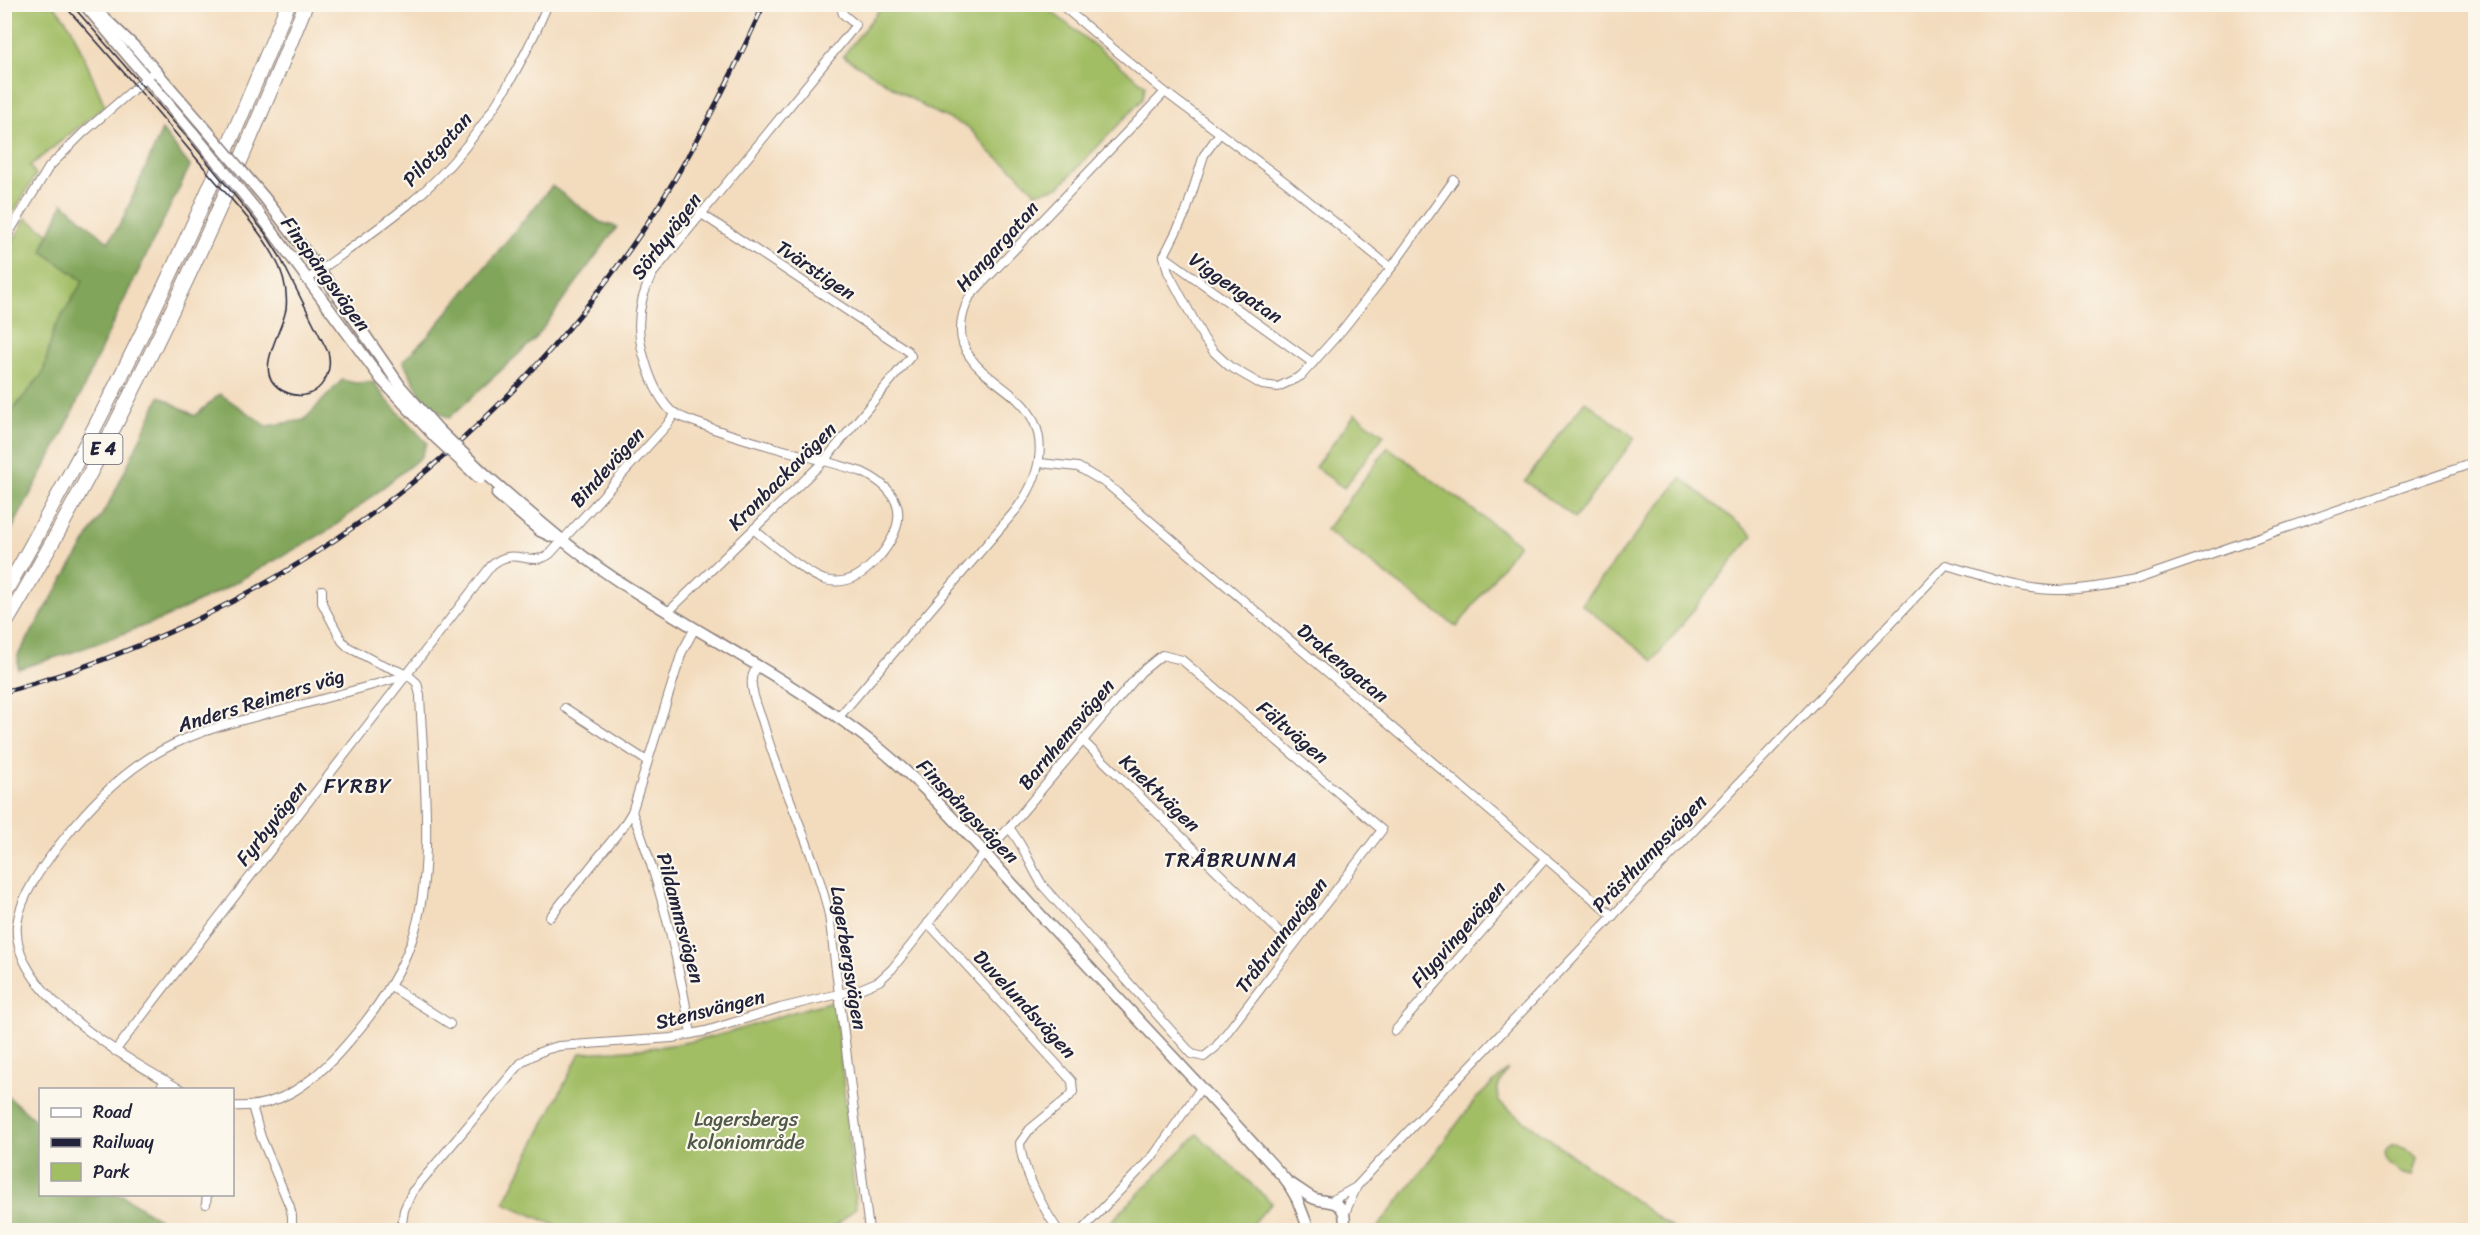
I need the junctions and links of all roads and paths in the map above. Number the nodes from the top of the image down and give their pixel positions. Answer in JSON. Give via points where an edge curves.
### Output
{"nodes":[{"id":1,"x":84,"y":4,"type":"edge"},
{"id":2,"x":90,"y":4,"type":"edge"},
{"id":3,"x":288,"y":4,"type":"edge"},
{"id":4,"x":306,"y":4,"type":"edge"},
{"id":5,"x":548,"y":4,"type":"edge"},
{"id":6,"x":840,"y":4,"type":"edge"},
{"id":7,"x":1060,"y":4,"type":"edge"},
{"id":8,"x":156,"y":70,"type":"junction"},
{"id":9,"x":147,"y":78,"type":"junction"},
{"id":10,"x":1165,"y":92,"type":"junction"},
{"id":11,"x":1220,"y":133,"type":"junction"},
{"id":12,"x":1454,"y":180,"type":"dead end"},
{"id":13,"x":700,"y":213,"type":"junction"},
{"id":14,"x":4,"y":242,"type":"edge"},
{"id":15,"x":1164,"y":256,"type":"junction"},
{"id":16,"x":1391,"y":268,"type":"junction"},
{"id":17,"x":320,"y":270,"type":"junction"},
{"id":18,"x":308,"y":279,"type":"junction"},
{"id":19,"x":911,"y":356,"type":"joint"},
{"id":20,"x":1313,"y":363,"type":"junction"},
{"id":21,"x":675,"y":413,"type":"junction"},
{"id":22,"x":437,"y":434,"type":"junction"},
{"id":23,"x":824,"y":461,"type":"junction"},
{"id":24,"x":2475,"y":462,"type":"edge"},
{"id":25,"x":1040,"y":463,"type":"junction"},
{"id":26,"x":753,"y":529,"type":"junction"},
{"id":27,"x":561,"y":541,"type":"junction"},
{"id":28,"x":322,"y":591,"type":"dead end"},
{"id":29,"x":4,"y":593,"type":"edge"},
{"id":30,"x":668,"y":612,"type":"junction"},
{"id":31,"x":4,"y":626,"type":"edge"},
{"id":32,"x":695,"y":628,"type":"junction"},
{"id":33,"x":1182,"y":660,"type":"joint"},
{"id":34,"x":758,"y":666,"type":"junction"},
{"id":35,"x":408,"y":675,"type":"junction"},
{"id":36,"x":565,"y":708,"type":"dead end"},
{"id":37,"x":838,"y":718,"type":"junction"},
{"id":38,"x":1082,"y":740,"type":"junction"},
{"id":39,"x":647,"y":761,"type":"junction"},
{"id":40,"x":632,"y":812,"type":"junction"},
{"id":41,"x":1009,"y":828,"type":"junction"},
{"id":42,"x":1382,"y":830,"type":"joint"},
{"id":43,"x":985,"y":853,"type":"junction"},
{"id":44,"x":1546,"y":858,"type":"junction"},
{"id":45,"x":1613,"y":916,"type":"junction"},
{"id":46,"x":550,"y":917,"type":"dead end"},
{"id":47,"x":928,"y":923,"type":"junction"},
{"id":48,"x":1293,"y":945,"type":"junction"},
{"id":49,"x":390,"y":986,"type":"junction"},
{"id":50,"x":840,"y":993,"type":"junction"},
{"id":51,"x":450,"y":1024,"type":"dead end"},
{"id":52,"x":1395,"y":1031,"type":"dead end"},
{"id":53,"x":691,"y":1034,"type":"junction"},
{"id":54,"x":115,"y":1051,"type":"junction"},
{"id":55,"x":165,"y":1080,"type":"junction"},
{"id":56,"x":160,"y":1088,"type":"edge"},
{"id":57,"x":180,"y":1088,"type":"edge"},
{"id":58,"x":1201,"y":1088,"type":"junction"},
{"id":59,"x":234,"y":1106,"type":"edge"},
{"id":60,"x":252,"y":1106,"type":"junction"},
{"id":61,"x":1286,"y":1180,"type":"junction"},
{"id":62,"x":1357,"y":1186,"type":"junction"},
{"id":63,"x":207,"y":1196,"type":"edge"},
{"id":64,"x":1326,"y":1201,"type":"junction"},
{"id":65,"x":206,"y":1204,"type":"dead end"},
{"id":66,"x":1306,"y":1219,"type":"junction"},
{"id":67,"x":1344,"y":1226,"type":"edge"},
{"id":68,"x":292,"y":1230,"type":"edge"},
{"id":69,"x":401,"y":1230,"type":"edge"},
{"id":70,"x":868,"y":1230,"type":"edge"},
{"id":71,"x":1058,"y":1230,"type":"edge"},
{"id":72,"x":1082,"y":1230,"type":"edge"},
{"id":73,"x":1309,"y":1230,"type":"edge"}],
"edges":[{"from":1,"to":9,"type":"main road","name":"Finspångsvägen"},
{"from":2,"to":8,"type":"main road","name":"Finspångsvägen"},
{"from":3,"to":29,"type":"highway","number":"E 4","via":[[180,257],[93,433]]},
{"from":4,"to":31,"type":"highway","number":"E 4","via":[[262,115],[194,267],[108,439]]},
{"from":5,"to":17,"type":"street","name":"Pilotgatan","via":[[504,91],[463,150],[408,205]]},
{"from":6,"to":13,"type":"street","name":"Sörbyvägen","via":[[843,14],[856,25]]},
{"from":7,"to":10,"type":"street"},
{"from":8,"to":9,"type":"street"},
{"from":8,"to":17,"type":"main road","name":"Finspångsvägen","bridge":true},
{"from":9,"to":14,"type":"street","via":[[49,167]]},
{"from":9,"to":18,"type":"main road","name":"Finspångsvägen","bridge":true},
{"from":10,"to":11,"type":"street"},
{"from":10,"to":25,"type":"street","name":"Hangargatan","via":[[979,285],[963,309],[960,325],[969,356],[1028,410],[1037,431]]},
{"from":11,"to":15,"type":"street","name":"Viggengatan","via":[[1204,154],[1186,212]]},
{"from":11,"to":16,"type":"street"},
{"from":12,"to":16,"type":"street"},
{"from":13,"to":19,"type":"street","name":"Tvärstigen"},
{"from":13,"to":21,"type":"street","name":"Sörbyvägen","via":[[653,273],[639,311],[645,362],[663,402]]},
{"from":15,"to":20,"type":"street","name":"Viggengatan"},
{"from":15,"to":20,"type":"street","via":[[1168,272],[1204,339],[1229,366],[1262,385],[1278,387],[1301,376]]},
{"from":16,"to":20,"type":"street"},
{"from":17,"to":18,"type":"street","name":"Pilotgatan"},
{"from":17,"to":22,"type":"main road","name":"Finspångsvägen"},
{"from":18,"to":22,"type":"main road","name":"Finspångsvägen","via":[[381,379]]},
{"from":19,"to":23,"type":"street","name":"Kronbackavägen"},
{"from":21,"to":23,"type":"street","via":[[757,445]]},
{"from":21,"to":27,"type":"street","name":"Bindevägen"},
{"from":22,"to":27,"type":"main road","name":"Finspångsvägen","bridge":true},
{"from":23,"to":26,"type":"street","name":"Kronbackavägen"},
{"from":23,"to":26,"type":"street","via":[[875,479],[897,505],[895,535],[867,571],[843,581],[818,577]]},
{"from":24,"to":45,"type":"street","name":"Prästhumpsvägen","via":[[2134,580],[2093,588],[2053,590],[1946,565]]},
{"from":25,"to":37,"type":"street","name":"Hangargatan","via":[[1019,506]]},
{"from":25,"to":44,"type":"street","name":"Drakengatan","via":[[1078,467],[1107,484]]},
{"from":26,"to":30,"type":"street","name":"Kronbackavägen"},
{"from":27,"to":30,"type":"main road","name":"Finspångsvägen"},
{"from":27,"to":35,"type":"street","name":"Fyrbyvägen","via":[[540,559],[508,556],[497,560]]},
{"from":28,"to":35,"type":"street","via":[[322,603],[342,641],[376,662]]},
{"from":30,"to":32,"type":"main road","name":"Finspångsvägen"},
{"from":32,"to":34,"type":"main road","name":"Finspångsvägen"},
{"from":32,"to":39,"type":"street","via":[[682,652]]},
{"from":33,"to":38,"type":"street","name":"Barnhemsvägen","via":[[1161,655],[1141,672]]},
{"from":33,"to":42,"type":"street","name":"Fältvägen"},
{"from":34,"to":37,"type":"main road","name":"Finspångsvägen"},
{"from":34,"to":50,"type":"street","name":"Lagerbergsvägen","via":[[752,678],[754,693],[772,756],[820,877]]},
{"from":35,"to":49,"type":"street","via":[[417,683],[420,695],[424,873],[414,933]]},
{"from":35,"to":54,"type":"street","name":"Fyrbyvägen"},
{"from":35,"to":54,"type":"street","name":"Anders Reimers väg","via":[[214,728],[177,742],[124,776],[70,830],[26,897],[17,923],[19,946],[52,1001]]},
{"from":36,"to":39,"type":"street"},
{"from":37,"to":43,"type":"main road","name":"Finspångsvägen","via":[[899,766]]},
{"from":38,"to":41,"type":"street","name":"Barnhemsvägen"},
{"from":38,"to":48,"type":"street","name":"Knektvägen"},
{"from":39,"to":40,"type":"street"},
{"from":40,"to":46,"type":"street"},
{"from":40,"to":53,"type":"street","name":"Pildammsvägen","via":[[674,941]]},
{"from":41,"to":43,"type":"street","name":"Barnhemsvägen"},
{"from":41,"to":48,"type":"street","name":"Tråbrunnavägen","via":[[1022,843],[1043,886],[1192,1054],[1204,1057],[1215,1048]]},
{"from":42,"to":48,"type":"street","name":"Tråbrunnavägen"},
{"from":43,"to":47,"type":"street","name":"Stensvängen"},
{"from":43,"to":58,"type":"main road","name":"Finspångsvägen"},
{"from":44,"to":45,"type":"street","name":"Drakengatan"},
{"from":44,"to":52,"type":"street","name":"Flygvingevägen"},
{"from":45,"to":62,"type":"street","name":"Prästhumpsvägen"},
{"from":47,"to":50,"type":"street","name":"Stensvängen","via":[[886,976]]},
{"from":47,"to":71,"type":"street","name":"Duvelundsvägen","via":[[1072,1081],[1073,1092],[1069,1097],[1030,1129],[1020,1143],[1031,1178]]},
{"from":49,"to":51,"type":"street"},
{"from":49,"to":60,"type":"street","via":[[354,1037],[316,1077],[284,1098]]},
{"from":50,"to":53,"type":"street","name":"Stensvängen"},
{"from":50,"to":70,"type":"street","name":"Lagerbergsvägen"},
{"from":53,"to":69,"type":"street","name":"Stensvängen","via":[[550,1048],[530,1056],[412,1192]]},
{"from":54,"to":55,"type":"street","name":"Anders Reimers väg"},
{"from":55,"to":56,"type":"street"},
{"from":55,"to":57,"type":"street","name":"Anders Reimers väg"},
{"from":58,"to":61,"type":"main road","name":"Finspångsvägen"},
{"from":58,"to":72,"type":"street","via":[[1154,1155]]},
{"from":59,"to":60,"type":"street"},
{"from":60,"to":68,"type":"street","via":[[290,1207]]},
{"from":61,"to":64,"type":"main road","name":"Finspångsvägen"},
{"from":61,"to":66,"type":"main road","name":"Finspångsvägen"},
{"from":62,"to":64,"type":"street","name":"Prästhumpsvägen"},
{"from":62,"to":67,"type":"street","name":"Prästhumpsvägen"},
{"from":63,"to":65,"type":"street"},
{"from":64,"to":66,"type":"main road","via":[[1312,1206]]},
{"from":64,"to":67,"type":"main road","name":"Finspångsvägen","via":[[1339,1206]]},
{"from":66,"to":73,"type":"main road","name":"Finspångsvägen"}]}
